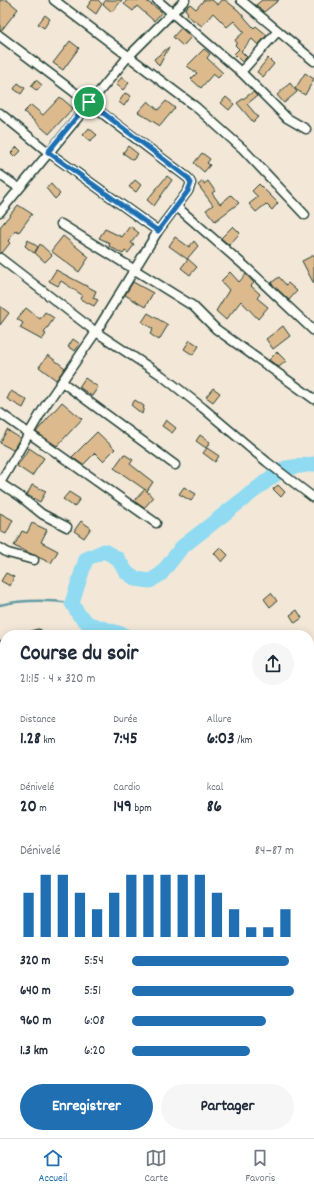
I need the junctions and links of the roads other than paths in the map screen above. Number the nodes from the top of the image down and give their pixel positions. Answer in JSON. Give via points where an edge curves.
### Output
{"nodes":[{"id":1,"x":54,"y":0,"type":"edge"},
{"id":2,"x":157,"y":0,"type":"edge"},
{"id":3,"x":185,"y":0,"type":"edge"},
{"id":4,"x":241,"y":0,"type":"edge"},
{"id":5,"x":173,"y":12,"type":"junction"},
{"id":6,"x":278,"y":31,"type":"junction"},
{"id":7,"x":0,"y":36,"type":"edge"},
{"id":8,"x":128,"y":58,"type":"junction"},
{"id":9,"x":314,"y":61,"type":"edge"},
{"id":10,"x":241,"y":72,"type":"junction"},
{"id":11,"x":89,"y":102,"type":"junction"},
{"id":12,"x":0,"y":113,"type":"edge"},
{"id":13,"x":306,"y":129,"type":"dead end"},
{"id":14,"x":48,"y":152,"type":"junction"},
{"id":15,"x":0,"y":175,"type":"edge"},
{"id":16,"x":19,"y":188,"type":"junction"},
{"id":17,"x":177,"y":206,"type":"junction"},
{"id":18,"x":0,"y":212,"type":"edge"},
{"id":19,"x":306,"y":215,"type":"dead end"},
{"id":20,"x":61,"y":224,"type":"dead end"},
{"id":21,"x":158,"y":231,"type":"junction"},
{"id":22,"x":0,"y":258,"type":"edge"},
{"id":23,"x":134,"y":270,"type":"junction"},
{"id":24,"x":314,"y":331,"type":"edge"},
{"id":25,"x":96,"y":332,"type":"junction"},
{"id":26,"x":62,"y":382,"type":"junction"},
{"id":27,"x":314,"y":399,"type":"edge"},
{"id":28,"x":0,"y":414,"type":"edge"},
{"id":29,"x":28,"y":434,"type":"junction"},
{"id":30,"x":175,"y":465,"type":"dead end"},
{"id":31,"x":314,"y":498,"type":"edge"},
{"id":32,"x":156,"y":523,"type":"dead end"},
{"id":33,"x":66,"y":527,"type":"dead end"},
{"id":34,"x":0,"y":548,"type":"edge"},
{"id":35,"x":34,"y":560,"type":"dead end"}],
"edges":[{"from":1,"to":8,"type":"street"},
{"from":2,"to":5,"type":"street"},
{"from":3,"to":5,"type":"street"},
{"from":4,"to":6,"type":"street"},
{"from":5,"to":8,"type":"street"},
{"from":5,"to":10,"type":"street"},
{"from":6,"to":9,"type":"street"},
{"from":6,"to":10,"type":"street"},
{"from":7,"to":11,"type":"street"},
{"from":8,"to":11,"type":"street"},
{"from":8,"to":19,"type":"street","via":[[196,108],[234,141]]},
{"from":10,"to":13,"type":"street","via":[[287,118]]},
{"from":11,"to":14,"type":"street"},
{"from":11,"to":17,"type":"street","via":[[188,178],[191,183]]},
{"from":12,"to":14,"type":"street"},
{"from":14,"to":16,"type":"street"},
{"from":14,"to":21,"type":"street"},
{"from":15,"to":16,"type":"street"},
{"from":16,"to":18,"type":"street"},
{"from":17,"to":21,"type":"street"},
{"from":17,"to":24,"type":"street"},
{"from":20,"to":23,"type":"street"},
{"from":21,"to":23,"type":"street"},
{"from":22,"to":25,"type":"street"},
{"from":23,"to":25,"type":"street"},
{"from":23,"to":27,"type":"street","via":[[193,306],[216,329]]},
{"from":25,"to":26,"type":"street"},
{"from":25,"to":31,"type":"street","via":[[173,384],[282,475]]},
{"from":26,"to":29,"type":"street"},
{"from":26,"to":30,"type":"street"},
{"from":28,"to":29,"type":"street"},
{"from":29,"to":32,"type":"street"},
{"from":29,"to":33,"type":"street","via":[[0,483],[42,514]]},
{"from":34,"to":35,"type":"street","via":[[8,553]]}]}
